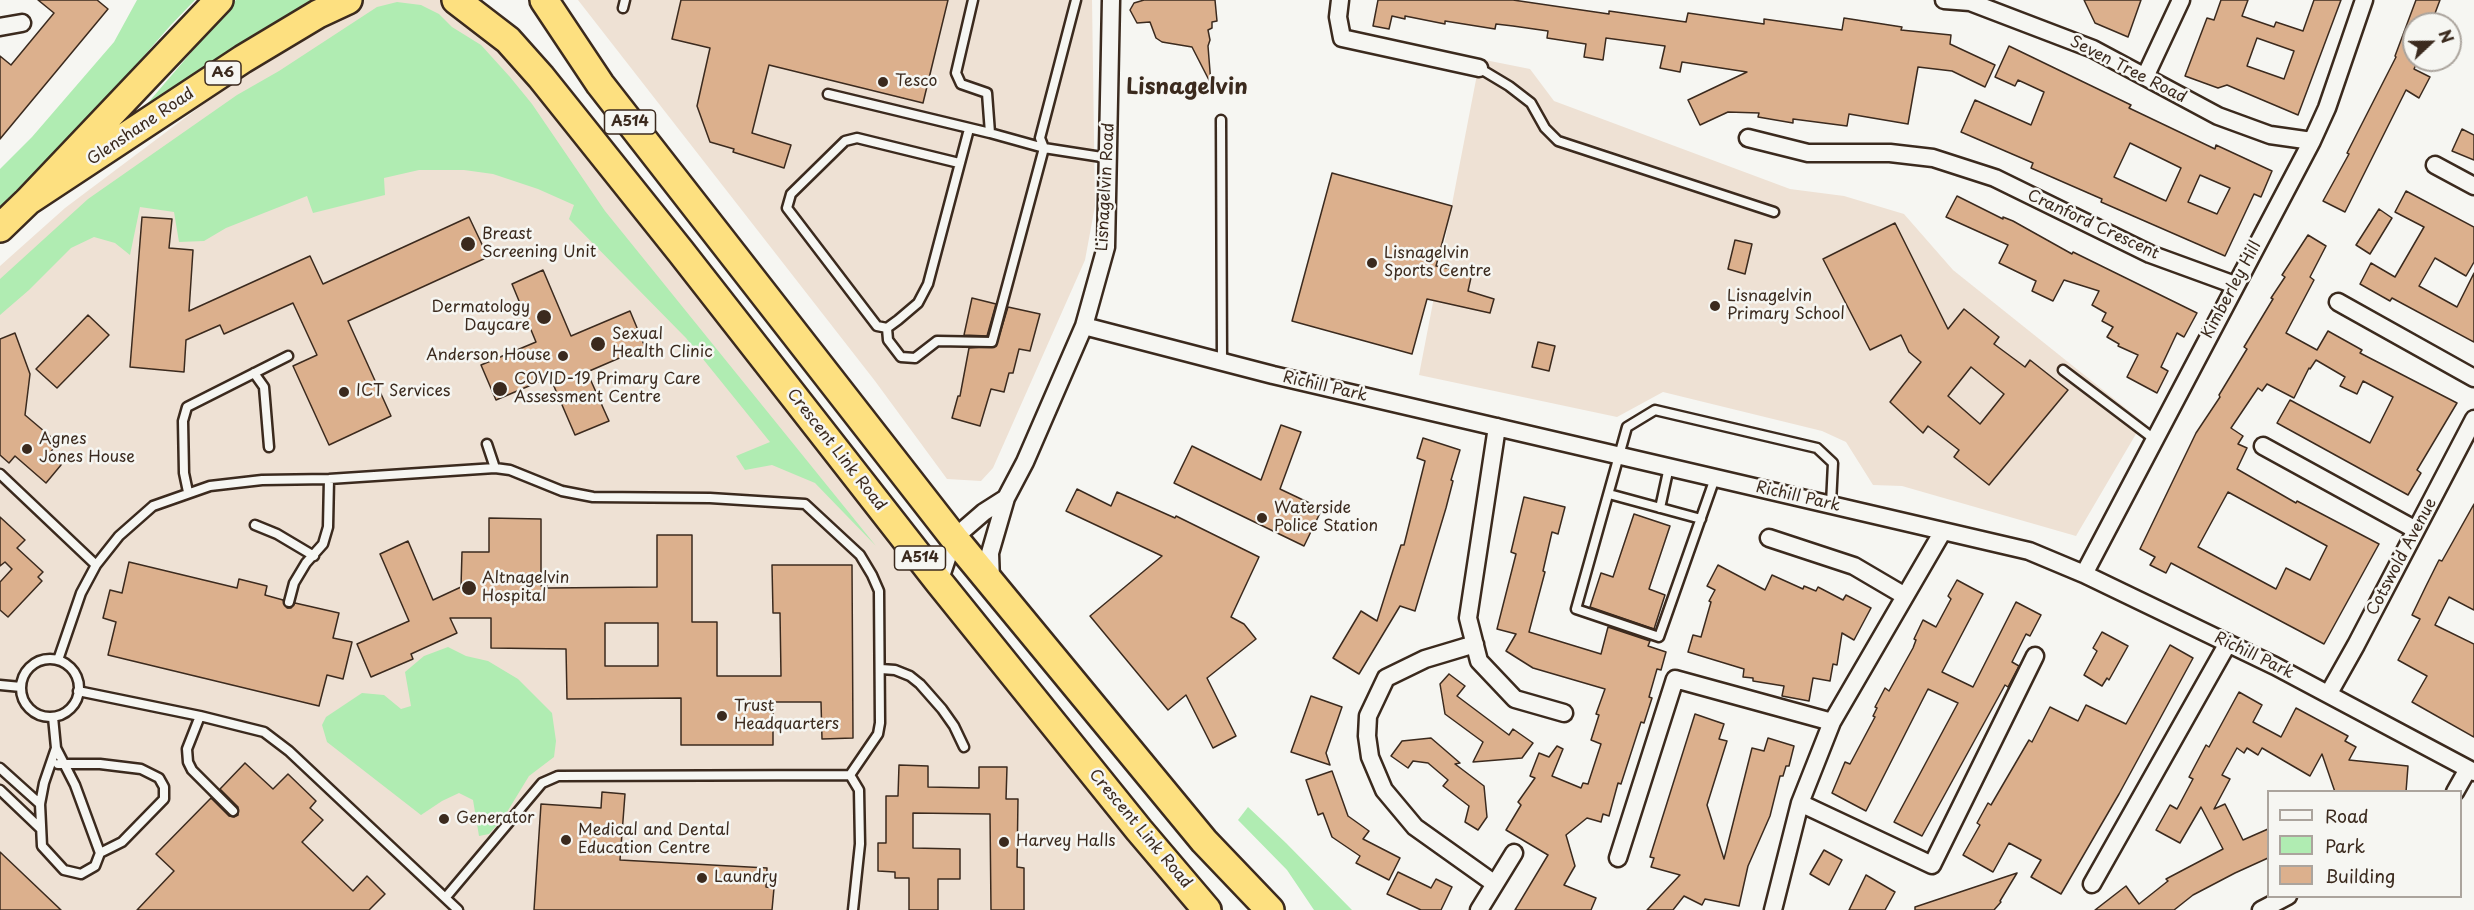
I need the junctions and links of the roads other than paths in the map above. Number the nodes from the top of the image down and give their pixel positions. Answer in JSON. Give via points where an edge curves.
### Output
{"nodes":[{"id":1,"x":219,"y":0,"type":"edge"},
{"id":2,"x":348,"y":0,"type":"edge"},
{"id":3,"x":456,"y":0,"type":"edge"},
{"id":4,"x":544,"y":0,"type":"edge"},
{"id":5,"x":973,"y":0,"type":"edge"},
{"id":6,"x":1076,"y":0,"type":"edge"},
{"id":7,"x":1111,"y":0,"type":"edge"},
{"id":8,"x":1340,"y":0,"type":"edge"},
{"id":9,"x":1944,"y":0,"type":"edge"},
{"id":10,"x":2181,"y":0,"type":"edge"},
{"id":11,"x":2364,"y":0,"type":"edge"},
{"id":12,"x":22,"y":23,"type":"dead end"},
{"id":13,"x":0,"y":27,"type":"edge"},
{"id":14,"x":1479,"y":68,"type":"joint"},
{"id":15,"x":2145,"y":77,"type":"junction"},
{"id":16,"x":828,"y":94,"type":"dead end"},
{"id":17,"x":1221,"y":120,"type":"dead end"},
{"id":18,"x":969,"y":129,"type":"junction"},
{"id":19,"x":990,"y":133,"type":"junction"},
{"id":20,"x":1749,"y":138,"type":"dead end"},
{"id":21,"x":2312,"y":141,"type":"junction"},
{"id":22,"x":1044,"y":148,"type":"junction"},
{"id":23,"x":1108,"y":158,"type":"junction"},
{"id":24,"x":959,"y":163,"type":"junction"},
{"id":25,"x":2435,"y":165,"type":"dead end"},
{"id":26,"x":2474,"y":186,"type":"edge"},
{"id":27,"x":28,"y":201,"type":"junction"},
{"id":28,"x":1774,"y":212,"type":"dead end"},
{"id":29,"x":0,"y":228,"type":"edge"},
{"id":30,"x":2235,"y":285,"type":"junction"},
{"id":31,"x":2338,"y":302,"type":"dead end"},
{"id":32,"x":1084,"y":326,"type":"junction"},
{"id":33,"x":887,"y":328,"type":"junction"},
{"id":34,"x":288,"y":356,"type":"dead end"},
{"id":35,"x":1222,"y":362,"type":"junction"},
{"id":36,"x":2063,"y":370,"type":"dead end"},
{"id":37,"x":254,"y":373,"type":"junction"},
{"id":38,"x":2474,"y":378,"type":"edge"},
{"id":39,"x":2474,"y":419,"type":"edge"},
{"id":40,"x":1497,"y":427,"type":"junction"},
{"id":41,"x":2154,"y":439,"type":"junction"},
{"id":42,"x":487,"y":444,"type":"dead end"},
{"id":43,"x":2263,"y":446,"type":"dead end"},
{"id":44,"x":270,"y":447,"type":"dead end"},
{"id":45,"x":1619,"y":456,"type":"junction"},
{"id":46,"x":1669,"y":467,"type":"junction"},
{"id":47,"x":495,"y":468,"type":"junction"},
{"id":48,"x":0,"y":474,"type":"edge"},
{"id":49,"x":329,"y":478,"type":"junction"},
{"id":50,"x":1715,"y":478,"type":"junction"},
{"id":51,"x":188,"y":492,"type":"junction"},
{"id":52,"x":1609,"y":494,"type":"junction"},
{"id":53,"x":1006,"y":498,"type":"junction"},
{"id":54,"x":1831,"y":504,"type":"junction"},
{"id":55,"x":1660,"y":508,"type":"junction"},
{"id":56,"x":1701,"y":519,"type":"junction"},
{"id":57,"x":255,"y":525,"type":"dead end"},
{"id":58,"x":2416,"y":530,"type":"junction"},
{"id":59,"x":1943,"y":531,"type":"junction"},
{"id":60,"x":954,"y":538,"type":"junction"},
{"id":61,"x":1769,"y":538,"type":"dead end"},
{"id":62,"x":314,"y":556,"type":"junction"},
{"id":63,"x":96,"y":565,"type":"junction"},
{"id":64,"x":2084,"y":573,"type":"junction"},
{"id":65,"x":939,"y":582,"type":"junction"},
{"id":66,"x":991,"y":582,"type":"junction"},
{"id":67,"x":1905,"y":596,"type":"junction"},
{"id":68,"x":289,"y":602,"type":"dead end"},
{"id":69,"x":2228,"y":643,"type":"junction"},
{"id":70,"x":1475,"y":644,"type":"junction"},
{"id":71,"x":2035,"y":657,"type":"dead end"},
{"id":72,"x":58,"y":660,"type":"junction"},
{"id":73,"x":881,"y":669,"type":"junction"},
{"id":74,"x":0,"y":685,"type":"edge"},
{"id":75,"x":21,"y":687,"type":"junction"},
{"id":76,"x":78,"y":691,"type":"junction"},
{"id":77,"x":2329,"y":693,"type":"junction"},
{"id":78,"x":1564,"y":713,"type":"dead end"},
{"id":79,"x":200,"y":716,"type":"junction"},
{"id":80,"x":53,"y":717,"type":"junction"},
{"id":81,"x":1832,"y":722,"type":"junction"},
{"id":82,"x":964,"y":747,"type":"dead end"},
{"id":83,"x":56,"y":748,"type":"junction"},
{"id":84,"x":63,"y":763,"type":"junction"},
{"id":85,"x":49,"y":766,"type":"junction"},
{"id":86,"x":0,"y":768,"type":"edge"},
{"id":87,"x":2471,"y":771,"type":"edge"},
{"id":88,"x":850,"y":775,"type":"junction"},
{"id":89,"x":0,"y":790,"type":"edge"},
{"id":90,"x":2457,"y":790,"type":"edge"},
{"id":91,"x":1800,"y":803,"type":"junction"},
{"id":92,"x":40,"y":804,"type":"junction"},
{"id":93,"x":233,"y":811,"type":"dead end"},
{"id":94,"x":41,"y":829,"type":"junction"},
{"id":95,"x":100,"y":853,"type":"junction"},
{"id":96,"x":1514,"y":853,"type":"dead end"},
{"id":97,"x":1618,"y":858,"type":"dead end"},
{"id":98,"x":1496,"y":884,"type":"junction"},
{"id":99,"x":2092,"y":884,"type":"dead end"},
{"id":100,"x":446,"y":897,"type":"junction"},
{"id":101,"x":2286,"y":898,"type":"edge"},
{"id":102,"x":458,"y":910,"type":"edge"},
{"id":103,"x":853,"y":910,"type":"edge"},
{"id":104,"x":1207,"y":910,"type":"edge"},
{"id":105,"x":1270,"y":910,"type":"edge"},
{"id":106,"x":1479,"y":910,"type":"edge"},
{"id":107,"x":1773,"y":910,"type":"edge"},
{"id":108,"x":2261,"y":910,"type":"edge"}],
"edges":[{"from":1,"to":27,"type":"highway","name":"Glenshane Road","number":"A6"},
{"from":2,"to":27,"type":"highway","name":"Glenshane Road","number":"A6","via":[[243,59]]},
{"from":3,"to":65,"type":"highway","name":"Crescent Link Road","number":"A514","via":[[508,40],[541,77]]},
{"from":4,"to":60,"type":"highway","number":"A514","via":[[600,84]]},
{"from":5,"to":19,"type":"lane","via":[[956,73],[961,84],[987,93]]},
{"from":6,"to":22,"type":"lane","via":[[1040,138]]},
{"from":7,"to":23,"type":"street","name":"Lisnagelvin Road"},
{"from":8,"to":14,"type":"street","via":[[1342,38]]},
{"from":9,"to":15,"type":"street","name":"Seven Tree Road","via":[[1970,2],[2093,49]]},
{"from":10,"to":15,"type":"street"},
{"from":11,"to":21,"type":"street","name":"Kimberley Hill"},
{"from":12,"to":13,"type":"street"},
{"from":14,"to":28,"type":"lane","via":[[1531,103],[1545,128],[1558,141]]},
{"from":15,"to":21,"type":"street","name":"Seven Tree Road","via":[[2218,116],[2270,135]]},
{"from":16,"to":18,"type":"lane"},
{"from":17,"to":35,"type":"lane"},
{"from":18,"to":19,"type":"lane"},
{"from":18,"to":24,"type":"lane"},
{"from":19,"to":22,"type":"lane"},
{"from":20,"to":30,"type":"street","name":"Cranford Crescent","via":[[1808,153],[1890,153],[1933,158],[1995,178],[2150,254]]},
{"from":21,"to":30,"type":"street","name":"Kimberley Hill"},
{"from":22,"to":23,"type":"lane"},
{"from":22,"to":33,"type":"lane","via":[[992,342],[937,341],[915,358],[901,357],[888,340]]},
{"from":23,"to":32,"type":"street","name":"Lisnagelvin Road","via":[[1106,247]]},
{"from":24,"to":33,"type":"lane","via":[[928,284],[918,303]]},
{"from":24,"to":33,"type":"lane","via":[[857,138],[845,141],[791,194],[787,208],[877,326]]},
{"from":25,"to":26,"type":"street"},
{"from":27,"to":29,"type":"highway","name":"Glenshane Road","number":"A6"},
{"from":30,"to":41,"type":"street","name":"Kimberley Hill"},
{"from":31,"to":38,"type":"street"},
{"from":32,"to":35,"type":"street","name":"Richill Park"},
{"from":32,"to":53,"type":"street","name":"Lisnagelvin Road","via":[[1026,462]]},
{"from":34,"to":37,"type":"lane"},
{"from":35,"to":40,"type":"street","name":"Richill Park"},
{"from":36,"to":41,"type":"lane"},
{"from":37,"to":44,"type":"lane","via":[[264,387]]},
{"from":37,"to":51,"type":"lane","via":[[188,407],[183,421]]},
{"from":39,"to":58,"type":"street","name":"Cotswold Avenue"},
{"from":40,"to":45,"type":"street","name":"Richill Park"},
{"from":40,"to":70,"type":"street","via":[[1468,618]]},
{"from":41,"to":64,"type":"street","name":"Kimberley Hill"},
{"from":42,"to":47,"type":"lane"},
{"from":43,"to":58,"type":"street"},
{"from":45,"to":46,"type":"street","name":"Richill Park"},
{"from":45,"to":52,"type":"lane"},
{"from":45,"to":54,"type":"lane","via":[[1627,427],[1655,410],[1817,448],[1833,463]]},
{"from":46,"to":50,"type":"street","name":"Richill Park"},
{"from":46,"to":55,"type":"lane"},
{"from":47,"to":49,"type":"lane"},
{"from":47,"to":73,"type":"lane","via":[[562,491],[593,496],[805,504],[860,555],[872,574],[879,591]]},
{"from":48,"to":63,"type":"lane"},
{"from":49,"to":51,"type":"lane","via":[[262,480]]},
{"from":49,"to":62,"type":"lane","via":[[328,527]]},
{"from":50,"to":54,"type":"street","name":"Richill Park"},
{"from":50,"to":56,"type":"lane"},
{"from":51,"to":63,"type":"lane","via":[[153,506],[113,543]]},
{"from":52,"to":55,"type":"lane"},
{"from":52,"to":56,"type":"lane","via":[[1576,609],[1659,637]]},
{"from":53,"to":60,"type":"street","name":"Lisnagelvin Road"},
{"from":53,"to":66,"type":"street","name":"Lisnagelvin Road","via":[[990,553]]},
{"from":54,"to":59,"type":"street","name":"Richill Park"},
{"from":55,"to":56,"type":"lane"},
{"from":57,"to":62,"type":"lane"},
{"from":58,"to":77,"type":"street","name":"Cotswold Avenue"},
{"from":59,"to":64,"type":"street","name":"Richill Park","via":[[2029,551]]},
{"from":59,"to":67,"type":"street"},
{"from":60,"to":65,"type":"street"},
{"from":60,"to":66,"type":"highway","number":"A514"},
{"from":61,"to":67,"type":"street","via":[[1854,566]]},
{"from":62,"to":68,"type":"lane","via":[[294,583]]},
{"from":63,"to":72,"type":"lane","via":[[81,593]]},
{"from":64,"to":69,"type":"street","name":"Richill Park"},
{"from":65,"to":104,"type":"highway","name":"Crescent Link Road","number":"A514"},
{"from":66,"to":105,"type":"highway","number":"A514","via":[[1204,841]]},
{"from":67,"to":81,"type":"street"},
{"from":69,"to":77,"type":"street","name":"Richill Park"},
{"from":69,"to":99,"type":"street"},
{"from":70,"to":78,"type":"street","via":[[1479,661],[1515,699]]},
{"from":70,"to":98,"type":"street","via":[[1425,659],[1386,678],[1368,716],[1368,736],[1376,774],[1407,818]]},
{"from":71,"to":91,"type":"street","via":[[1932,865]]},
{"from":72,"to":75,"type":"lane","via":[[48,659],[29,668]]},
{"from":72,"to":76,"type":"lane","via":[[75,674]]},
{"from":73,"to":82,"type":"lane","via":[[895,670],[920,684],[954,726]]},
{"from":73,"to":88,"type":"lane","via":[[878,734]]},
{"from":74,"to":75,"type":"lane"},
{"from":75,"to":80,"type":"lane","via":[[30,710]]},
{"from":76,"to":79,"type":"lane"},
{"from":76,"to":80,"type":"lane","via":[[73,706]]},
{"from":77,"to":87,"type":"street","name":"Richill Park"},
{"from":79,"to":93,"type":"lane","via":[[187,749],[188,762]]},
{"from":79,"to":100,"type":"lane","via":[[264,732]]},
{"from":80,"to":83,"type":"lane"},
{"from":81,"to":91,"type":"street"},
{"from":81,"to":97,"type":"street","via":[[1675,679]]},
{"from":83,"to":84,"type":"lane"},
{"from":83,"to":85,"type":"lane"},
{"from":84,"to":85,"type":"lane"},
{"from":84,"to":95,"type":"lane"},
{"from":84,"to":95,"type":"lane","via":[[141,769],[159,778],[164,787],[164,799],[122,842]]},
{"from":85,"to":92,"type":"lane"},
{"from":86,"to":92,"type":"lane"},
{"from":87,"to":90,"type":"street"},
{"from":88,"to":100,"type":"lane","via":[[550,778],[510,819]]},
{"from":88,"to":103,"type":"lane","via":[[860,790],[860,844]]},
{"from":89,"to":94,"type":"lane"},
{"from":91,"to":107,"type":"street"},
{"from":92,"to":94,"type":"lane"},
{"from":94,"to":95,"type":"lane","via":[[42,846],[64,870],[81,874],[95,867]]},
{"from":96,"to":98,"type":"street"},
{"from":98,"to":106,"type":"street"},
{"from":100,"to":102,"type":"lane"},
{"from":101,"to":108,"type":"street"}]}
